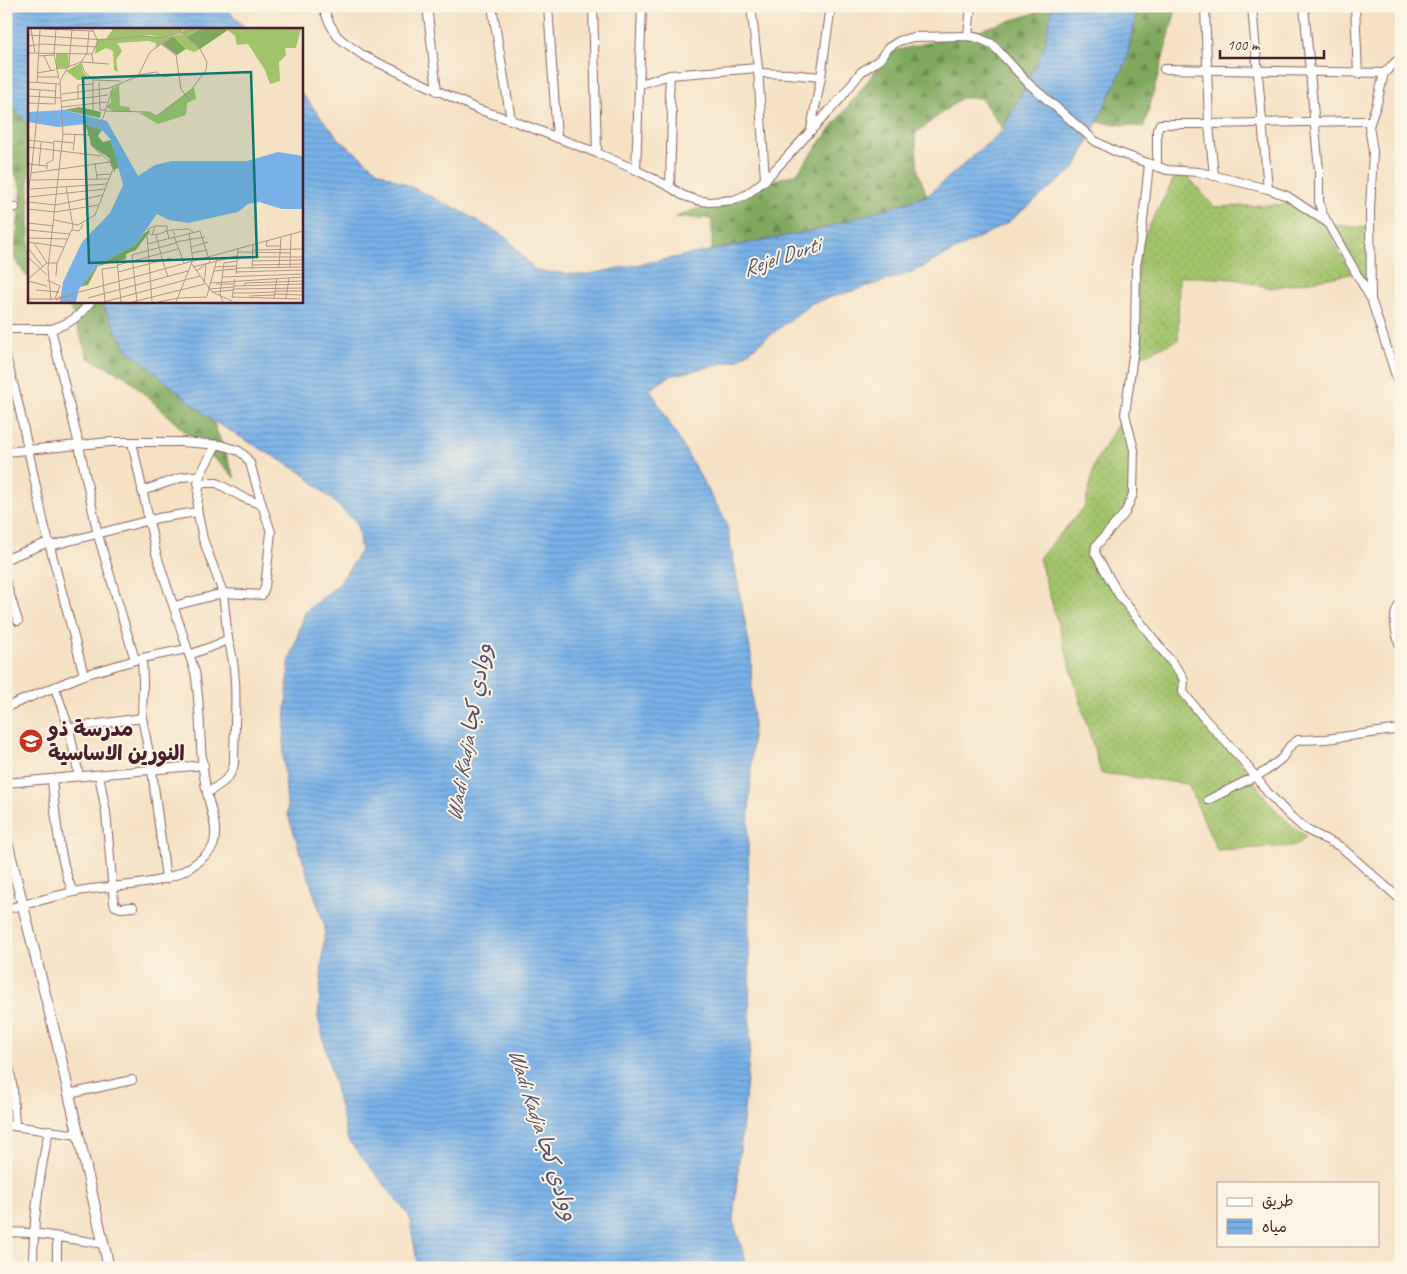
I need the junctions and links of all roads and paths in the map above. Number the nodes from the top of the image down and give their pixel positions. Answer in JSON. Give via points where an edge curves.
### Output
{"nodes":[{"id":1,"x":322,"y":6,"type":"edge"},
{"id":2,"x":427,"y":6,"type":"edge"},
{"id":3,"x":492,"y":6,"type":"edge"},
{"id":4,"x":548,"y":6,"type":"edge"},
{"id":5,"x":593,"y":6,"type":"edge"},
{"id":6,"x":642,"y":6,"type":"edge"},
{"id":7,"x":751,"y":6,"type":"edge"},
{"id":8,"x":831,"y":6,"type":"edge"},
{"id":9,"x":971,"y":6,"type":"edge"},
{"id":10,"x":1205,"y":6,"type":"edge"},
{"id":11,"x":1252,"y":6,"type":"edge"},
{"id":12,"x":1304,"y":6,"type":"edge"},
{"id":13,"x":1355,"y":6,"type":"edge"},
{"id":14,"x":968,"y":36,"type":"junction"},
{"id":15,"x":1401,"y":57,"type":"edge"},
{"id":16,"x":758,"y":70,"type":"junction"},
{"id":17,"x":1164,"y":70,"type":"dead end"},
{"id":18,"x":1207,"y":70,"type":"junction"},
{"id":19,"x":1258,"y":71,"type":"junction"},
{"id":20,"x":1308,"y":71,"type":"junction"},
{"id":21,"x":1358,"y":74,"type":"junction"},
{"id":22,"x":1384,"y":74,"type":"junction"},
{"id":23,"x":670,"y":75,"type":"junction"},
{"id":24,"x":821,"y":77,"type":"junction"},
{"id":25,"x":640,"y":84,"type":"junction"},
{"id":26,"x":437,"y":91,"type":"junction"},
{"id":27,"x":511,"y":120,"type":"junction"},
{"id":28,"x":1314,"y":121,"type":"junction"},
{"id":29,"x":1370,"y":121,"type":"junction"},
{"id":30,"x":1262,"y":122,"type":"junction"},
{"id":31,"x":1209,"y":125,"type":"junction"},
{"id":32,"x":810,"y":131,"type":"junction"},
{"id":33,"x":557,"y":138,"type":"junction"},
{"id":34,"x":596,"y":153,"type":"junction"},
{"id":35,"x":1149,"y":164,"type":"junction"},
{"id":36,"x":1158,"y":167,"type":"junction"},
{"id":37,"x":636,"y":170,"type":"junction"},
{"id":38,"x":1214,"y":176,"type":"junction"},
{"id":39,"x":765,"y":180,"type":"junction"},
{"id":40,"x":670,"y":187,"type":"junction"},
{"id":41,"x":1268,"y":189,"type":"junction"},
{"id":42,"x":15,"y":207,"type":"dead end"},
{"id":43,"x":6,"y":209,"type":"edge"},
{"id":44,"x":1328,"y":223,"type":"junction"},
{"id":45,"x":1371,"y":299,"type":"junction"},
{"id":46,"x":90,"y":302,"type":"edge"},
{"id":47,"x":6,"y":329,"type":"edge"},
{"id":48,"x":51,"y":329,"type":"junction"},
{"id":49,"x":6,"y":358,"type":"edge"},
{"id":50,"x":1401,"y":391,"type":"edge"},
{"id":51,"x":132,"y":442,"type":"junction"},
{"id":52,"x":79,"y":445,"type":"junction"},
{"id":53,"x":216,"y":445,"type":"junction"},
{"id":54,"x":28,"y":450,"type":"junction"},
{"id":55,"x":6,"y":452,"type":"edge"},
{"id":56,"x":199,"y":479,"type":"junction"},
{"id":57,"x":142,"y":491,"type":"junction"},
{"id":58,"x":262,"y":505,"type":"junction"},
{"id":59,"x":197,"y":512,"type":"junction"},
{"id":60,"x":148,"y":522,"type":"junction"},
{"id":61,"x":98,"y":534,"type":"junction"},
{"id":62,"x":50,"y":544,"type":"junction"},
{"id":63,"x":6,"y":559,"type":"edge"},
{"id":64,"x":6,"y":583,"type":"edge"},
{"id":65,"x":223,"y":594,"type":"junction"},
{"id":66,"x":1401,"y":602,"type":"edge"},
{"id":67,"x":174,"y":606,"type":"junction"},
{"id":68,"x":18,"y":621,"type":"dead end"},
{"id":69,"x":228,"y":638,"type":"junction"},
{"id":70,"x":1401,"y":650,"type":"edge"},
{"id":71,"x":188,"y":652,"type":"junction"},
{"id":72,"x":138,"y":659,"type":"junction"},
{"id":73,"x":84,"y":675,"type":"junction"},
{"id":74,"x":55,"y":688,"type":"junction"},
{"id":75,"x":6,"y":707,"type":"edge"},
{"id":76,"x":142,"y":718,"type":"junction"},
{"id":77,"x":69,"y":728,"type":"junction"},
{"id":78,"x":1401,"y":729,"type":"edge"},
{"id":79,"x":204,"y":765,"type":"junction"},
{"id":80,"x":152,"y":770,"type":"junction"},
{"id":81,"x":99,"y":775,"type":"junction"},
{"id":82,"x":79,"y":776,"type":"junction"},
{"id":83,"x":1255,"y":776,"type":"junction"},
{"id":84,"x":52,"y":779,"type":"junction"},
{"id":85,"x":6,"y":783,"type":"edge"},
{"id":86,"x":207,"y":793,"type":"junction"},
{"id":87,"x":1208,"y":800,"type":"dead end"},
{"id":88,"x":6,"y":838,"type":"edge"},
{"id":89,"x":166,"y":880,"type":"junction"},
{"id":90,"x":112,"y":886,"type":"junction"},
{"id":91,"x":73,"y":892,"type":"junction"},
{"id":92,"x":1401,"y":900,"type":"edge"},
{"id":93,"x":23,"y":906,"type":"junction"},
{"id":94,"x":133,"y":907,"type":"dead end"},
{"id":95,"x":6,"y":909,"type":"edge"},
{"id":96,"x":6,"y":1048,"type":"edge"},
{"id":97,"x":132,"y":1080,"type":"dead end"},
{"id":98,"x":69,"y":1094,"type":"junction"},
{"id":99,"x":6,"y":1124,"type":"edge"},
{"id":100,"x":15,"y":1126,"type":"junction"},
{"id":101,"x":48,"y":1130,"type":"junction"},
{"id":102,"x":78,"y":1135,"type":"junction"},
{"id":103,"x":6,"y":1232,"type":"edge"},
{"id":104,"x":33,"y":1233,"type":"junction"},
{"id":105,"x":57,"y":1237,"type":"junction"},
{"id":106,"x":104,"y":1244,"type":"junction"},
{"id":107,"x":33,"y":1268,"type":"edge"},
{"id":108,"x":57,"y":1268,"type":"edge"},
{"id":109,"x":109,"y":1268,"type":"edge"}],
"edges":[{"from":1,"to":26,"type":"street","via":[[330,24],[344,42],[364,56]]},
{"from":2,"to":26,"type":"street"},
{"from":3,"to":27,"type":"street"},
{"from":4,"to":33,"type":"street"},
{"from":5,"to":34,"type":"street"},
{"from":6,"to":25,"type":"street"},
{"from":7,"to":16,"type":"street"},
{"from":8,"to":24,"type":"street"},
{"from":9,"to":14,"type":"street"},
{"from":10,"to":18,"type":"street"},
{"from":11,"to":19,"type":"street"},
{"from":12,"to":20,"type":"street"},
{"from":13,"to":21,"type":"street"},
{"from":14,"to":32,"type":"street","via":[[913,37],[898,41],[861,72]]},
{"from":14,"to":35,"type":"street","via":[[992,44],[1029,84],[1095,141]]},
{"from":15,"to":22,"type":"street"},
{"from":16,"to":23,"type":"street"},
{"from":16,"to":24,"type":"street"},
{"from":16,"to":39,"type":"street"},
{"from":17,"to":18,"type":"street"},
{"from":18,"to":19,"type":"street"},
{"from":18,"to":31,"type":"street"},
{"from":19,"to":20,"type":"street"},
{"from":19,"to":30,"type":"street"},
{"from":20,"to":21,"type":"street"},
{"from":20,"to":28,"type":"street"},
{"from":21,"to":22,"type":"street"},
{"from":22,"to":29,"type":"street"},
{"from":23,"to":25,"type":"street"},
{"from":23,"to":40,"type":"street"},
{"from":24,"to":32,"type":"street"},
{"from":25,"to":37,"type":"street"},
{"from":26,"to":27,"type":"street"},
{"from":27,"to":33,"type":"street"},
{"from":28,"to":29,"type":"street"},
{"from":28,"to":30,"type":"street"},
{"from":28,"to":44,"type":"street","via":[[1319,202]]},
{"from":29,"to":45,"type":"street","via":[[1374,151],[1370,210]]},
{"from":30,"to":31,"type":"street"},
{"from":30,"to":41,"type":"street"},
{"from":31,"to":36,"type":"street","via":[[1160,124]]},
{"from":31,"to":38,"type":"street"},
{"from":32,"to":39,"type":"street"},
{"from":33,"to":34,"type":"street"},
{"from":34,"to":37,"type":"street"},
{"from":35,"to":36,"type":"street"},
{"from":35,"to":83,"type":"street","via":[[1136,265],[1135,341],[1125,414],[1134,450],[1133,494],[1125,513],[1096,546],[1095,553],[1120,595],[1182,674],[1183,692]]},
{"from":36,"to":38,"type":"street"},
{"from":37,"to":40,"type":"street"},
{"from":38,"to":41,"type":"street"},
{"from":39,"to":40,"type":"street","via":[[746,195],[723,201],[696,200]]},
{"from":41,"to":44,"type":"street","via":[[1287,196]]},
{"from":42,"to":43,"type":"street"},
{"from":44,"to":45,"type":"street"},
{"from":45,"to":50,"type":"street"},
{"from":46,"to":48,"type":"street","via":[[79,317]]},
{"from":47,"to":48,"type":"street"},
{"from":48,"to":52,"type":"street"},
{"from":49,"to":54,"type":"street"},
{"from":51,"to":52,"type":"street"},
{"from":51,"to":53,"type":"street"},
{"from":51,"to":57,"type":"street"},
{"from":52,"to":54,"type":"street"},
{"from":52,"to":61,"type":"street"},
{"from":53,"to":56,"type":"street"},
{"from":53,"to":58,"type":"street","via":[[230,447],[245,456]]},
{"from":54,"to":55,"type":"street"},
{"from":54,"to":62,"type":"street"},
{"from":56,"to":57,"type":"street","via":[[183,477]]},
{"from":56,"to":58,"type":"street","via":[[217,483]]},
{"from":56,"to":59,"type":"street"},
{"from":57,"to":60,"type":"street"},
{"from":58,"to":65,"type":"street","via":[[272,532],[264,592],[262,595]]},
{"from":59,"to":60,"type":"street"},
{"from":59,"to":65,"type":"street"},
{"from":60,"to":61,"type":"street"},
{"from":60,"to":67,"type":"street"},
{"from":61,"to":62,"type":"street"},
{"from":61,"to":72,"type":"street"},
{"from":62,"to":63,"type":"street"},
{"from":62,"to":73,"type":"street"},
{"from":64,"to":68,"type":"street"},
{"from":65,"to":67,"type":"street"},
{"from":65,"to":69,"type":"street"},
{"from":66,"to":70,"type":"street","via":[[1394,614],[1394,622]]},
{"from":67,"to":71,"type":"street"},
{"from":69,"to":71,"type":"street","via":[[216,645]]},
{"from":69,"to":86,"type":"street","via":[[236,694],[234,763],[226,780]]},
{"from":71,"to":72,"type":"street"},
{"from":71,"to":79,"type":"street","via":[[198,691]]},
{"from":72,"to":73,"type":"street"},
{"from":72,"to":76,"type":"street"},
{"from":73,"to":74,"type":"street"},
{"from":74,"to":75,"type":"street"},
{"from":74,"to":77,"type":"street"},
{"from":76,"to":77,"type":"street"},
{"from":76,"to":80,"type":"street"},
{"from":77,"to":82,"type":"street"},
{"from":78,"to":83,"type":"street","via":[[1298,740],[1275,764]]},
{"from":79,"to":80,"type":"street"},
{"from":79,"to":86,"type":"street"},
{"from":80,"to":81,"type":"street"},
{"from":80,"to":89,"type":"street"},
{"from":81,"to":82,"type":"street"},
{"from":81,"to":90,"type":"street","via":[[106,812]]},
{"from":82,"to":84,"type":"street"},
{"from":83,"to":87,"type":"street"},
{"from":83,"to":92,"type":"street","via":[[1288,815],[1305,829],[1341,847]]},
{"from":84,"to":85,"type":"street"},
{"from":84,"to":91,"type":"street","via":[[64,867]]},
{"from":86,"to":89,"type":"street","via":[[216,830],[212,848],[198,862]]},
{"from":88,"to":93,"type":"main road"},
{"from":89,"to":90,"type":"street"},
{"from":90,"to":91,"type":"street"},
{"from":90,"to":94,"type":"street","via":[[115,906]]},
{"from":91,"to":93,"type":"street"},
{"from":93,"to":95,"type":"street"},
{"from":93,"to":98,"type":"main road"},
{"from":96,"to":100,"type":"street"},
{"from":97,"to":98,"type":"street"},
{"from":98,"to":102,"type":"main road"},
{"from":99,"to":100,"type":"street"},
{"from":100,"to":101,"type":"street"},
{"from":101,"to":102,"type":"street"},
{"from":101,"to":104,"type":"street"},
{"from":102,"to":106,"type":"main road"},
{"from":103,"to":104,"type":"street"},
{"from":104,"to":105,"type":"street"},
{"from":104,"to":107,"type":"street"},
{"from":105,"to":106,"type":"street"},
{"from":105,"to":108,"type":"street"},
{"from":106,"to":109,"type":"main road"}]}
